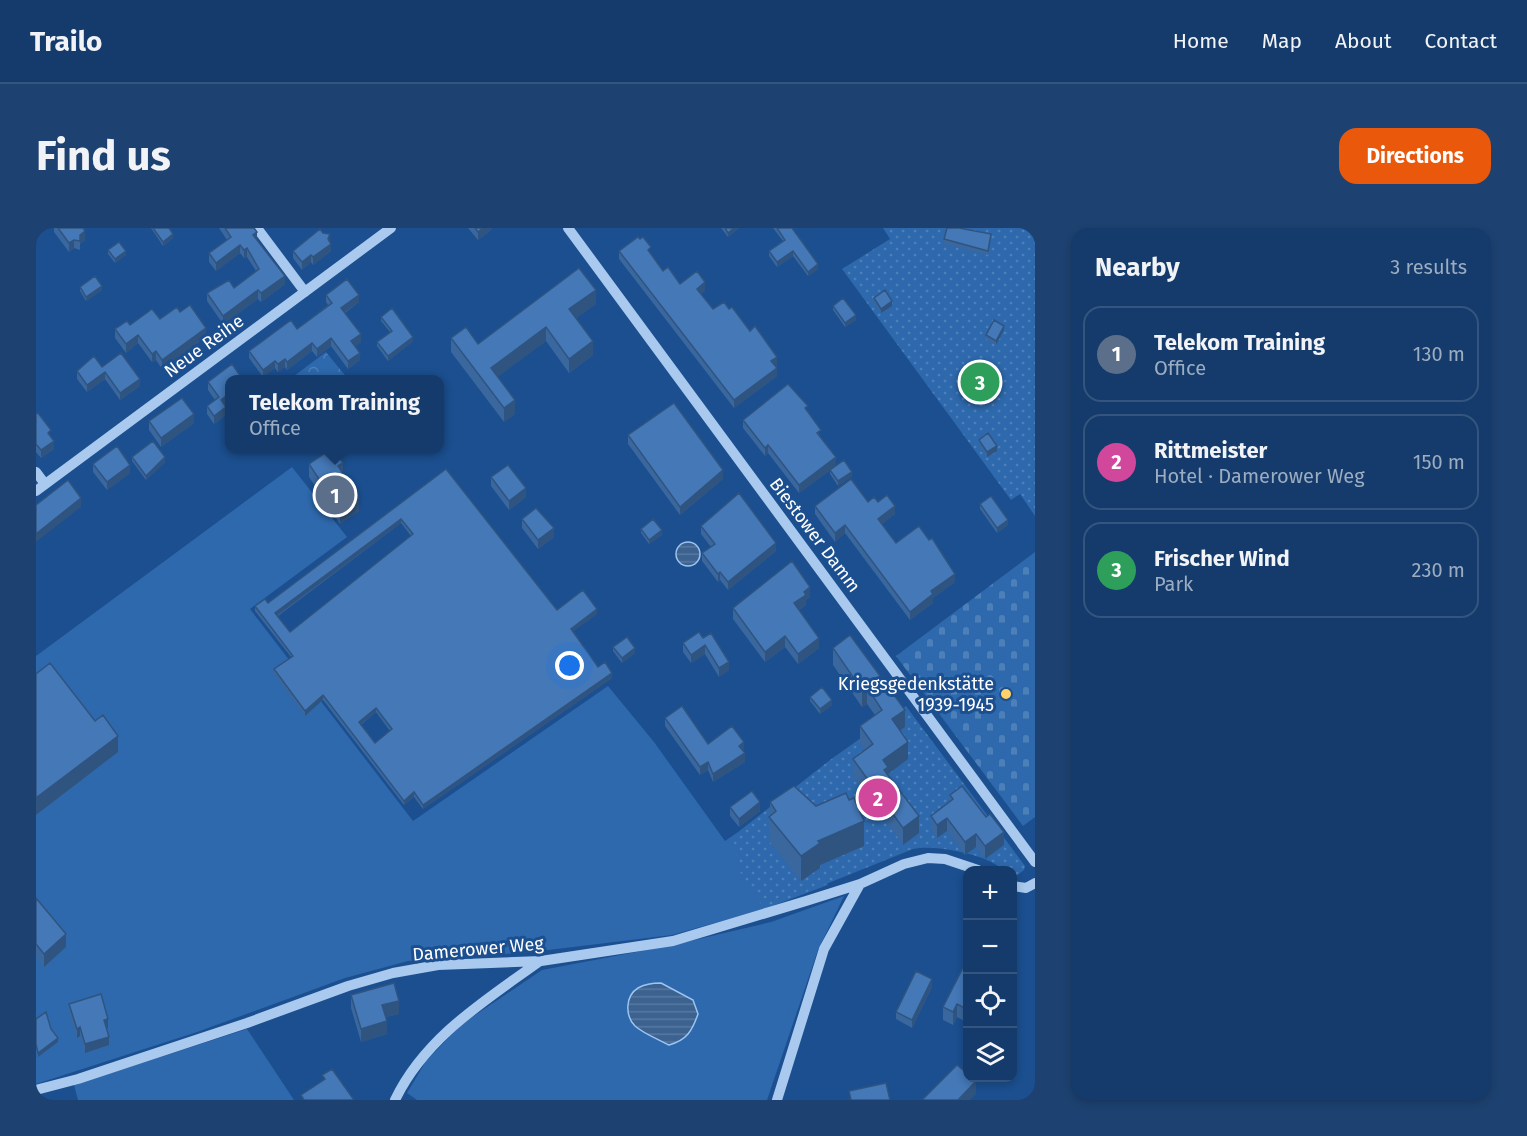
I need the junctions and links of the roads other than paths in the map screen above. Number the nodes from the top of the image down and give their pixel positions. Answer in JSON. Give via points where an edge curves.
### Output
{"nodes":[{"id":1,"x":257,"y":228,"type":"edge"},
{"id":2,"x":391,"y":228,"type":"edge"},
{"id":3,"x":568,"y":228,"type":"edge"},
{"id":4,"x":305,"y":292,"type":"junction"},
{"id":5,"x":36,"y":472,"type":"edge"},
{"id":6,"x":40,"y":487,"type":"edge"},
{"id":7,"x":1035,"y":862,"type":"edge"},
{"id":8,"x":966,"y":866,"type":"edge"},
{"id":9,"x":1035,"y":883,"type":"edge"},
{"id":10,"x":860,"y":884,"type":"junction"},
{"id":11,"x":1017,"y":887,"type":"edge"},
{"id":12,"x":541,"y":961,"type":"junction"},
{"id":13,"x":36,"y":1090,"type":"edge"},
{"id":14,"x":395,"y":1100,"type":"edge"},
{"id":15,"x":777,"y":1100,"type":"edge"}],
"edges":[{"from":1,"to":4,"type":"street"},
{"from":2,"to":4,"type":"street","name":"Neue Reihe"},
{"from":3,"to":7,"type":"street","name":"Biestower Damm"},
{"from":4,"to":6,"type":"street","name":"Neue Reihe"},
{"from":5,"to":6,"type":"street"},
{"from":8,"to":10,"type":"street","name":"Damerower Weg","via":[[928,858]]},
{"from":9,"to":11,"type":"street","via":[[1026,888]]},
{"from":10,"to":12,"type":"street","name":"Damerower Weg","via":[[673,941]]},
{"from":10,"to":15,"type":"street","via":[[824,949]]},
{"from":12,"to":13,"type":"street","name":"Damerower Weg","via":[[438,965],[393,973]]},
{"from":12,"to":14,"type":"street","via":[[460,1019],[422,1057]]}]}
